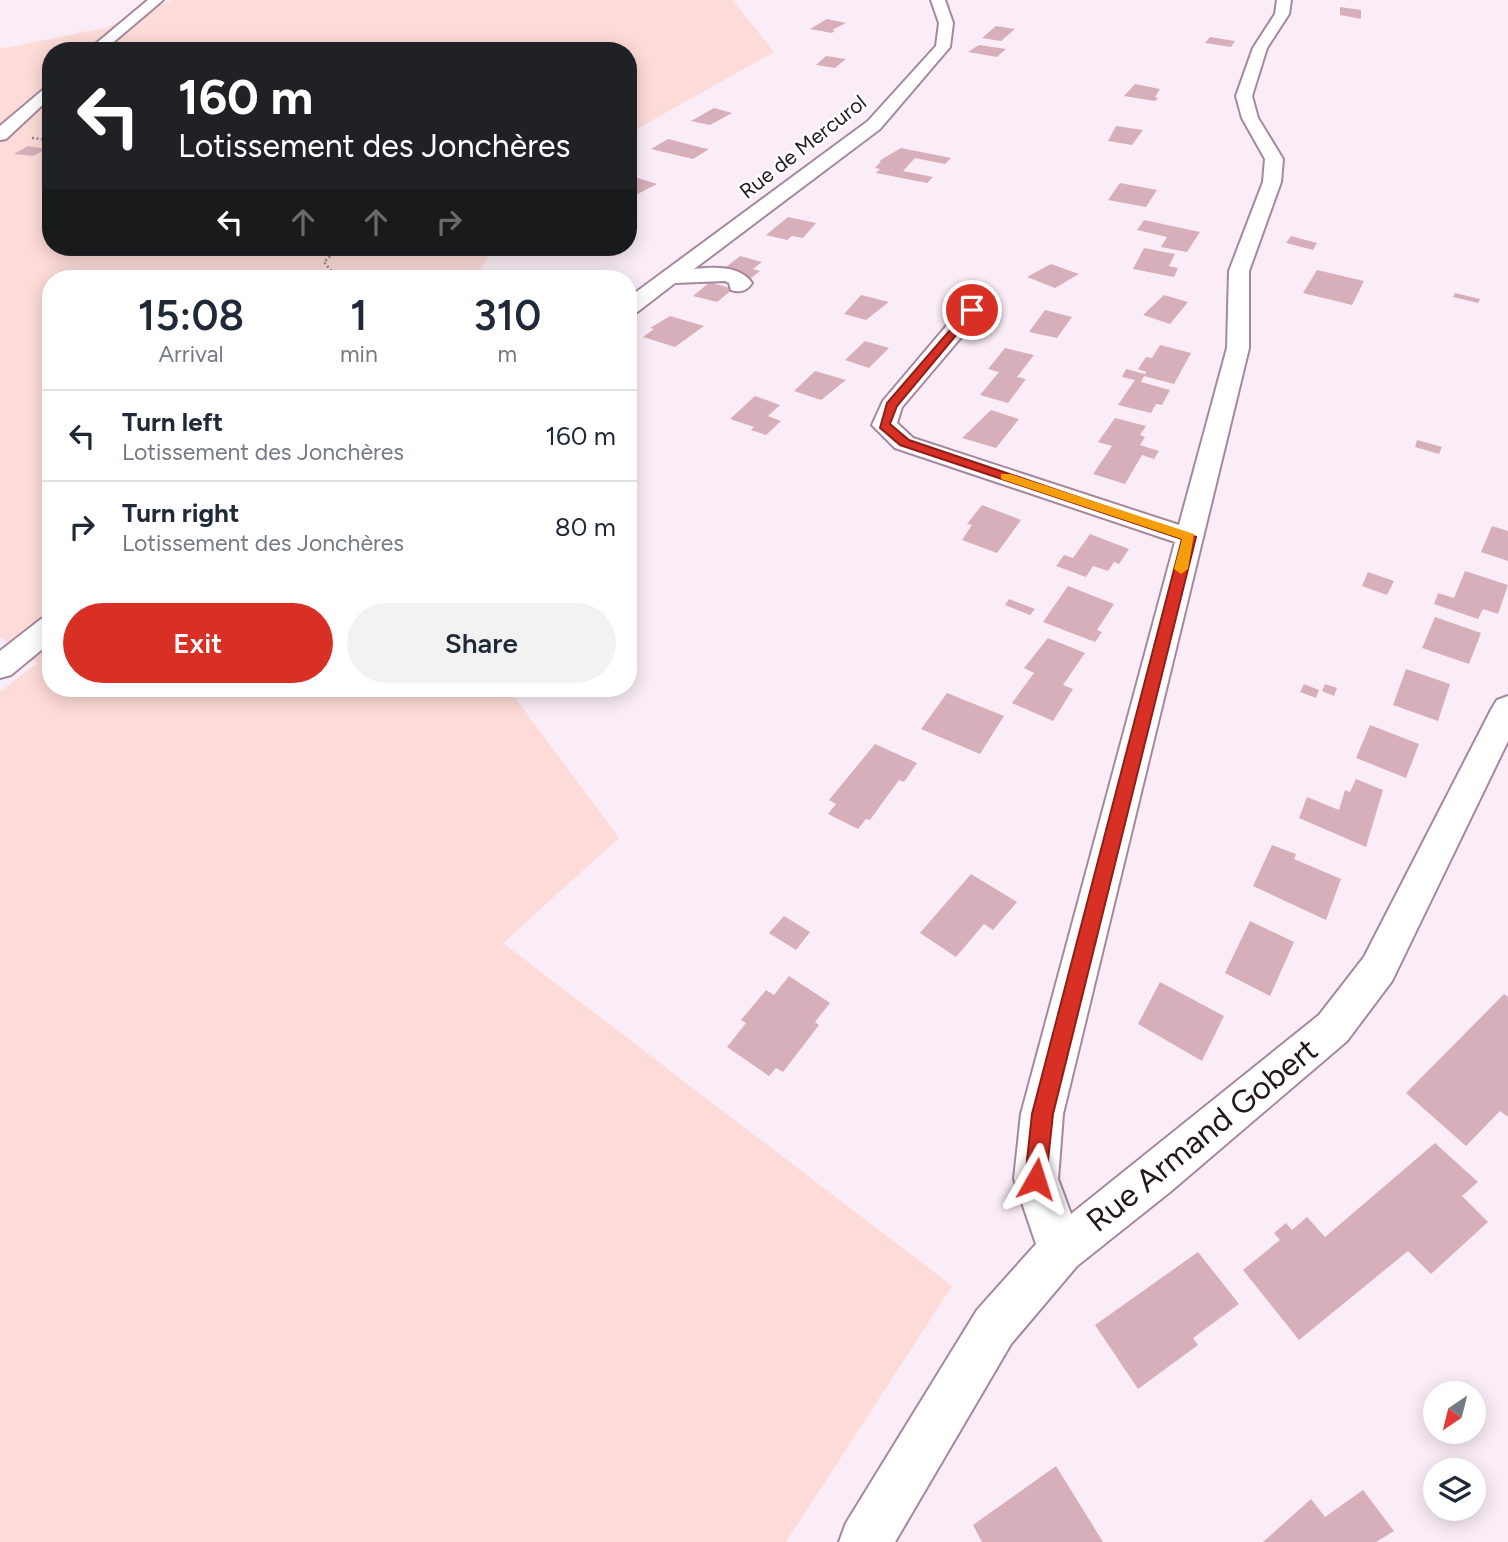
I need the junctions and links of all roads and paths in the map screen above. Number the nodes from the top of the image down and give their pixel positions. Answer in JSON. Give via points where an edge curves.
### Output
{"nodes":[{"id":1,"x":156,"y":0,"type":"edge"},
{"id":2,"x":937,"y":0,"type":"edge"},
{"id":3,"x":1284,"y":0,"type":"edge"},
{"id":4,"x":105,"y":42,"type":"edge"},
{"id":5,"x":42,"y":96,"type":"edge"},
{"id":6,"x":0,"y":135,"type":"edge"},
{"id":7,"x":330,"y":256,"type":"edge"},
{"id":8,"x":330,"y":270,"type":"edge"},
{"id":9,"x":670,"y":277,"type":"junction"},
{"id":10,"x":738,"y":286,"type":"dead end"},
{"id":11,"x":637,"y":301,"type":"edge"},
{"id":12,"x":972,"y":310,"type":"dead end"},
{"id":13,"x":1189,"y":537,"type":"junction"},
{"id":14,"x":39,"y":634,"type":"edge"},
{"id":15,"x":0,"y":667,"type":"edge"},
{"id":16,"x":1508,"y":708,"type":"edge"},
{"id":17,"x":1061,"y":1250,"type":"junction"},
{"id":18,"x":865,"y":1542,"type":"edge"}],
"edges":[{"from":1,"to":4,"type":"street"},
{"from":2,"to":9,"type":"street","name":"Rue de Mercurol","via":[[946,16],[943,47],[874,125]]},
{"from":3,"to":13,"type":"street","via":[[1282,14],[1260,48],[1244,96],[1250,118],[1273,159],[1272,182],[1239,271],[1238,348]]},
{"from":5,"to":6,"type":"street"},
{"from":7,"to":8,"type":"path","via":[[324,262]]},
{"from":9,"to":10,"type":"street","via":[[726,275],[738,278],[742,283]]},
{"from":9,"to":11,"type":"street","name":"Rue de Mercurol"},
{"from":12,"to":13,"type":"street","via":[[891,406],[884,425],[904,443]]},
{"from":13,"to":17,"type":"street","via":[[1042,1114],[1036,1179]]},
{"from":14,"to":15,"type":"street"},
{"from":16,"to":17,"type":"street","name":"Rue Armand Gobert","via":[[1378,969],[1333,1028]]},
{"from":17,"to":18,"type":"street","name":"Rue Armand Gobert","via":[[994,1327]]}]}
